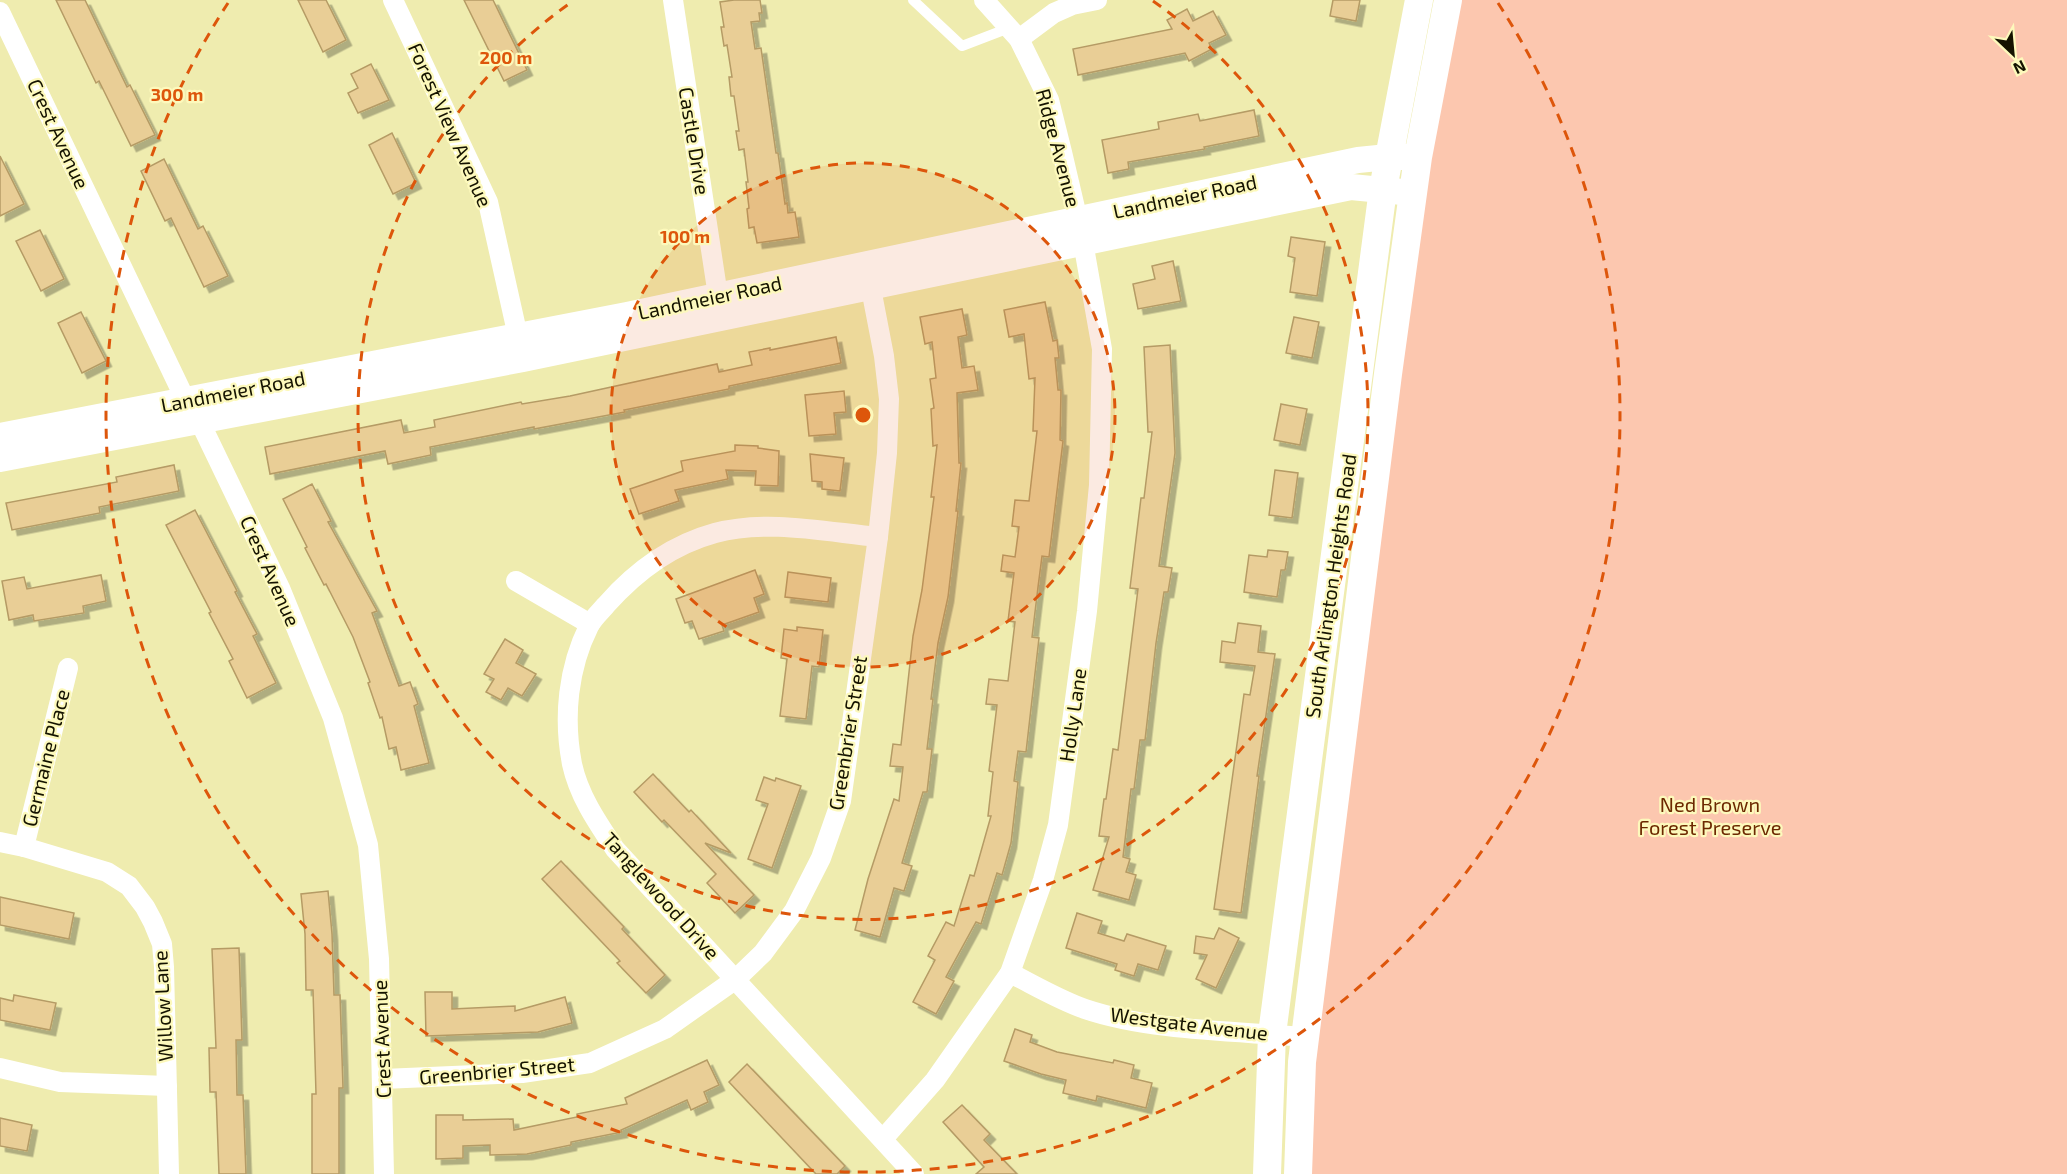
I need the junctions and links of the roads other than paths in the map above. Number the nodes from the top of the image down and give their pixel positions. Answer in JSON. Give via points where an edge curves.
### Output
{"nodes":[{"id":1,"x":393,"y":0,"type":"edge"},
{"id":2,"x":673,"y":0,"type":"edge"},
{"id":3,"x":913,"y":0,"type":"edge"},
{"id":4,"x":984,"y":0,"type":"edge"},
{"id":5,"x":1097,"y":0,"type":"edge"},
{"id":6,"x":1419,"y":0,"type":"edge"},
{"id":7,"x":1448,"y":0,"type":"edge"},
{"id":8,"x":0,"y":12,"type":"edge"},
{"id":9,"x":1014,"y":33,"type":"junction"},
{"id":10,"x":1388,"y":157,"type":"junction"},
{"id":11,"x":1418,"y":157,"type":"junction"},
{"id":12,"x":1383,"y":189,"type":"junction"},
{"id":13,"x":1413,"y":193,"type":"junction"},
{"id":14,"x":1080,"y":231,"type":"junction"},
{"id":15,"x":869,"y":276,"type":"junction"},
{"id":16,"x":719,"y":307,"type":"junction"},
{"id":17,"x":520,"y":347,"type":"junction"},
{"id":18,"x":192,"y":411,"type":"junction"},
{"id":19,"x":0,"y":436,"type":"edge"},
{"id":20,"x":0,"y":459,"type":"edge"},
{"id":21,"x":878,"y":537,"type":"junction"},
{"id":22,"x":516,"y":581,"type":"dead end"},
{"id":23,"x":590,"y":624,"type":"junction"},
{"id":24,"x":68,"y":668,"type":"dead end"},
{"id":25,"x":0,"y":842,"type":"edge"},
{"id":26,"x":24,"y":847,"type":"junction"},
{"id":27,"x":1010,"y":973,"type":"junction"},
{"id":28,"x":736,"y":979,"type":"junction"},
{"id":29,"x":1272,"y":1034,"type":"junction"},
{"id":30,"x":1305,"y":1037,"type":"junction"},
{"id":31,"x":0,"y":1068,"type":"edge"},
{"id":32,"x":384,"y":1079,"type":"junction"},
{"id":33,"x":167,"y":1086,"type":"junction"},
{"id":34,"x":883,"y":1139,"type":"junction"},
{"id":35,"x":169,"y":1174,"type":"edge"},
{"id":36,"x":384,"y":1174,"type":"edge"},
{"id":37,"x":914,"y":1174,"type":"edge"},
{"id":38,"x":1267,"y":1174,"type":"edge"},
{"id":39,"x":1298,"y":1174,"type":"edge"}],
"edges":[{"from":1,"to":17,"type":"street","name":"Forest View Avenue","via":[[488,201]]},
{"from":2,"to":16,"type":"street","name":"Castle Drive"},
{"from":3,"to":9,"type":"lane","via":[[962,46]]},
{"from":4,"to":9,"type":"street","name":"Ridge Avenue"},
{"from":5,"to":9,"type":"street","via":[[1072,5]]},
{"from":6,"to":10,"type":"main road","name":"South Arlington Heights Road"},
{"from":7,"to":11,"type":"main road","name":"South Arlington Heights Road"},
{"from":8,"to":18,"type":"street","name":"Crest Avenue"},
{"from":9,"to":14,"type":"street","name":"Ridge Avenue","via":[[1049,100]]},
{"from":10,"to":11,"type":"street","name":"Landmeier Road"},
{"from":10,"to":12,"type":"main road","name":"South Arlington Heights Road"},
{"from":10,"to":14,"type":"street","name":"Landmeier Road","via":[[1358,160]]},
{"from":11,"to":13,"type":"main road","name":"South Arlington Heights Road"},
{"from":12,"to":13,"type":"street","name":"Landmeier Road"},
{"from":12,"to":14,"type":"street","name":"Landmeier Road","via":[[1351,187]]},
{"from":12,"to":29,"type":"main road","name":"South Arlington Heights Road"},
{"from":13,"to":30,"type":"main road","name":"South Arlington Heights Road"},
{"from":14,"to":15,"type":"street","name":"Landmeier Road"},
{"from":14,"to":27,"type":"street","name":"Holly Lane","via":[[1103,372],[1099,485],[1087,611],[1058,825]]},
{"from":15,"to":16,"type":"street","name":"Landmeier Road"},
{"from":15,"to":21,"type":"street","name":"Greenbrier Street","via":[[889,399]]},
{"from":16,"to":17,"type":"street","name":"Landmeier Road"},
{"from":17,"to":18,"type":"street","name":"Landmeier Road"},
{"from":18,"to":19,"type":"street","name":"Landmeier Road"},
{"from":18,"to":20,"type":"street","name":"Landmeier Road"},
{"from":18,"to":32,"type":"street","name":"Crest Avenue","via":[[280,588],[333,718],[368,845],[379,959]]},
{"from":21,"to":23,"type":"street","name":"Tanglewood Drive","via":[[773,527],[715,532],[684,543],[649,564]]},
{"from":21,"to":28,"type":"street","name":"Greenbrier Street","via":[[841,801],[821,858],[794,911],[763,953]]},
{"from":22,"to":23,"type":"street"},
{"from":23,"to":28,"type":"street","name":"Tanglewood Drive","via":[[574,665],[568,702],[573,765],[582,794],[615,849]]},
{"from":24,"to":26,"type":"street","name":"Germaine Place"},
{"from":25,"to":26,"type":"street","name":"Willow Lane"},
{"from":26,"to":33,"type":"street","name":"Willow Lane","via":[[107,872],[129,886],[145,907],[162,944]]},
{"from":27,"to":29,"type":"street","name":"Westgate Avenue","via":[[1102,1014],[1191,1028]]},
{"from":27,"to":34,"type":"street","name":"Holly Lane","via":[[935,1080]]},
{"from":28,"to":32,"type":"street","name":"Greenbrier Street","via":[[665,1029],[590,1063],[522,1073]]},
{"from":28,"to":34,"type":"street","name":"Tanglewood Drive"},
{"from":29,"to":30,"type":"street","name":"Westgate Avenue"},
{"from":29,"to":38,"type":"main road","name":"South Arlington Heights Road"},
{"from":30,"to":39,"type":"main road","name":"South Arlington Heights Road"},
{"from":31,"to":33,"type":"street","via":[[60,1082]]},
{"from":32,"to":36,"type":"street","name":"Crest Avenue"},
{"from":33,"to":35,"type":"street","name":"Willow Lane"},
{"from":34,"to":37,"type":"street","name":"Tanglewood Drive"}]}
